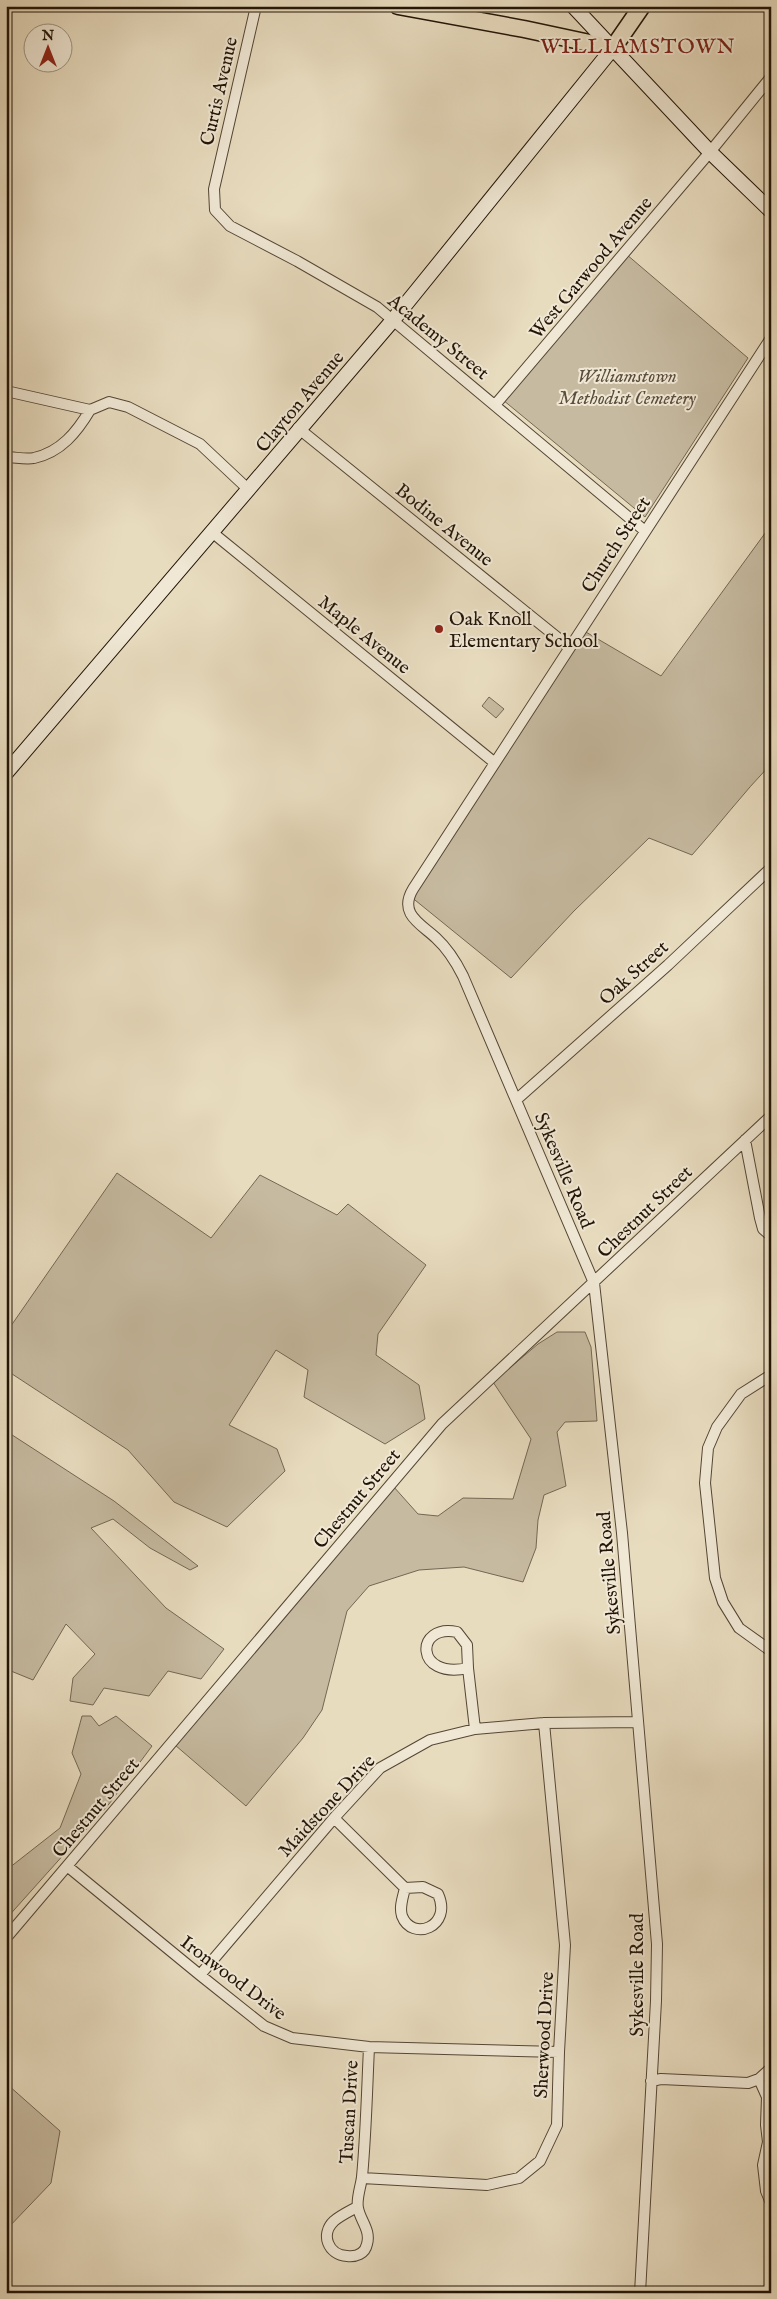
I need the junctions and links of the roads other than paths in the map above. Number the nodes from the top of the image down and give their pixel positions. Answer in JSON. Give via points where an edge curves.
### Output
{"nodes":[{"id":1,"x":256,"y":6,"type":"edge"},
{"id":2,"x":398,"y":6,"type":"edge"},
{"id":3,"x":573,"y":6,"type":"edge"},
{"id":4,"x":642,"y":6,"type":"edge"},
{"id":5,"x":612,"y":48,"type":"junction"},
{"id":6,"x":771,"y":76,"type":"edge"},
{"id":7,"x":710,"y":152,"type":"junction"},
{"id":8,"x":215,"y":184,"type":"joint"},
{"id":9,"x":771,"y":211,"type":"edge"},
{"id":10,"x":393,"y":320,"type":"junction"},
{"id":11,"x":771,"y":338,"type":"edge"},
{"id":12,"x":6,"y":391,"type":"edge"},
{"id":13,"x":495,"y":405,"type":"junction"},
{"id":14,"x":90,"y":410,"type":"junction"},
{"id":15,"x":298,"y":428,"type":"junction"},
{"id":16,"x":6,"y":457,"type":"edge"},
{"id":17,"x":249,"y":490,"type":"junction"},
{"id":18,"x":644,"y":531,"type":"junction"},
{"id":19,"x":213,"y":532,"type":"junction"},
{"id":20,"x":569,"y":647,"type":"junction"},
{"id":21,"x":495,"y":763,"type":"junction"},
{"id":22,"x":6,"y":773,"type":"edge"},
{"id":23,"x":771,"y":868,"type":"edge"},
{"id":24,"x":408,"y":897,"type":"joint"},
{"id":25,"x":516,"y":1100,"type":"junction"},
{"id":26,"x":769,"y":1120,"type":"edge"},
{"id":27,"x":745,"y":1140,"type":"junction"},
{"id":28,"x":771,"y":1236,"type":"edge"},
{"id":29,"x":594,"y":1283,"type":"junction"},
{"id":30,"x":771,"y":1375,"type":"edge"},
{"id":31,"x":771,"y":1651,"type":"edge"},
{"id":32,"x":468,"y":1668,"type":"junction"},
{"id":33,"x":544,"y":1722,"type":"junction"},
{"id":34,"x":638,"y":1722,"type":"junction"},
{"id":35,"x":476,"y":1729,"type":"junction"},
{"id":36,"x":334,"y":1818,"type":"junction"},
{"id":37,"x":67,"y":1866,"type":"junction"},
{"id":38,"x":405,"y":1888,"type":"junction"},
{"id":39,"x":6,"y":1938,"type":"edge"},
{"id":40,"x":200,"y":1975,"type":"junction"},
{"id":41,"x":369,"y":2047,"type":"junction"},
{"id":42,"x":558,"y":2052,"type":"junction"},
{"id":43,"x":771,"y":2068,"type":"edge"},
{"id":44,"x":759,"y":2079,"type":"junction"},
{"id":45,"x":651,"y":2081,"type":"junction"},
{"id":46,"x":769,"y":2143,"type":"edge"},
{"id":47,"x":362,"y":2178,"type":"junction"},
{"id":48,"x":771,"y":2203,"type":"edge"},
{"id":49,"x":357,"y":2207,"type":"junction"},
{"id":50,"x":640,"y":2293,"type":"edge"}],
"edges":[{"from":1,"to":8,"type":"street","name":"Curtis Avenue"},
{"from":2,"to":5,"type":"highway"},
{"from":3,"to":5,"type":"main road"},
{"from":4,"to":5,"type":"highway"},
{"from":5,"to":7,"type":"main road"},
{"from":5,"to":10,"type":"main road","name":"Clayton Avenue"},
{"from":6,"to":7,"type":"street","name":"West Garwood Avenue"},
{"from":7,"to":9,"type":"main road"},
{"from":7,"to":13,"type":"street","name":"West Garwood Avenue"},
{"from":8,"to":10,"type":"street","name":"Academy Street","via":[[215,210],[230,226],[355,293]]},
{"from":10,"to":13,"type":"street","name":"Academy Street"},
{"from":10,"to":15,"type":"main road","name":"Clayton Avenue"},
{"from":11,"to":18,"type":"street","name":"Church Street"},
{"from":12,"to":14,"type":"street"},
{"from":13,"to":18,"type":"street","name":"Academy Street"},
{"from":14,"to":16,"type":"street","via":[[79,429],[60,447],[34,458]]},
{"from":14,"to":17,"type":"street","via":[[109,402],[128,408],[200,444]]},
{"from":15,"to":17,"type":"main road","name":"Clayton Avenue"},
{"from":15,"to":20,"type":"street","name":"Bodine Avenue"},
{"from":17,"to":19,"type":"main road","name":"Clayton Avenue"},
{"from":18,"to":20,"type":"street","name":"Church Street"},
{"from":19,"to":21,"type":"street","name":"Maple Avenue"},
{"from":19,"to":22,"type":"main road","name":"Clayton Avenue"},
{"from":20,"to":21,"type":"street","name":"Church Street"},
{"from":21,"to":24,"type":"street","name":"Church Street"},
{"from":23,"to":25,"type":"street","name":"Oak Street"},
{"from":24,"to":25,"type":"street","name":"Sykesville Road","via":[[412,917],[448,951],[463,976]]},
{"from":25,"to":29,"type":"street","name":"Sykesville Road"},
{"from":26,"to":27,"type":"street","name":"Chestnut Street"},
{"from":27,"to":28,"type":"street","via":[[760,1218],[763,1228]]},
{"from":27,"to":29,"type":"street","name":"Chestnut Street"},
{"from":29,"to":34,"type":"street","name":"Sykesville Road","via":[[622,1532]]},
{"from":29,"to":37,"type":"street","name":"Chestnut Street","via":[[436,1430]]},
{"from":30,"to":31,"type":"street","via":[[741,1394],[717,1427],[708,1448],[705,1483],[715,1578],[723,1602],[739,1628]]},
{"from":32,"to":32,"type":"street","via":[[467,1645],[457,1632],[441,1630],[433,1634],[427,1653],[434,1665],[450,1670]]},
{"from":32,"to":35,"type":"street"},
{"from":33,"to":34,"type":"street","name":"Maidstone Drive"},
{"from":33,"to":35,"type":"street","name":"Maidstone Drive"},
{"from":33,"to":42,"type":"street","name":"Sherwood Drive","via":[[565,1945]]},
{"from":34,"to":45,"type":"street","name":"Sykesville Road","via":[[657,1944]]},
{"from":35,"to":36,"type":"street","name":"Maidstone Drive","via":[[430,1740],[380,1768]]},
{"from":36,"to":38,"type":"street"},
{"from":36,"to":40,"type":"street","name":"Maidstone Drive"},
{"from":37,"to":39,"type":"street","name":"Chestnut Street"},
{"from":37,"to":40,"type":"street","name":"Ironwood Drive"},
{"from":38,"to":38,"type":"street","via":[[401,1905],[406,1922],[421,1928],[430,1927],[438,1921],[442,1913],[438,1894],[423,1887]]},
{"from":40,"to":41,"type":"street","name":"Ironwood Drive","via":[[264,2026],[292,2038]]},
{"from":41,"to":42,"type":"street","name":"Ironwood Drive"},
{"from":41,"to":47,"type":"street","name":"Tuscan Drive"},
{"from":42,"to":47,"type":"street","name":"Sherwood Drive","via":[[557,2125],[540,2161],[519,2178],[487,2185]]},
{"from":43,"to":44,"type":"street"},
{"from":44,"to":45,"type":"street","via":[[748,2083]]},
{"from":44,"to":46,"type":"street","via":[[767,2097]]},
{"from":45,"to":50,"type":"street","name":"Sykesville Road"},
{"from":46,"to":48,"type":"street","via":[[763,2165],[766,2192]]},
{"from":47,"to":49,"type":"street","name":"Tuscan Drive"},
{"from":49,"to":49,"type":"street","via":[[336,2219],[327,2232],[327,2244],[340,2256],[357,2256],[367,2245],[367,2228]]}]}
